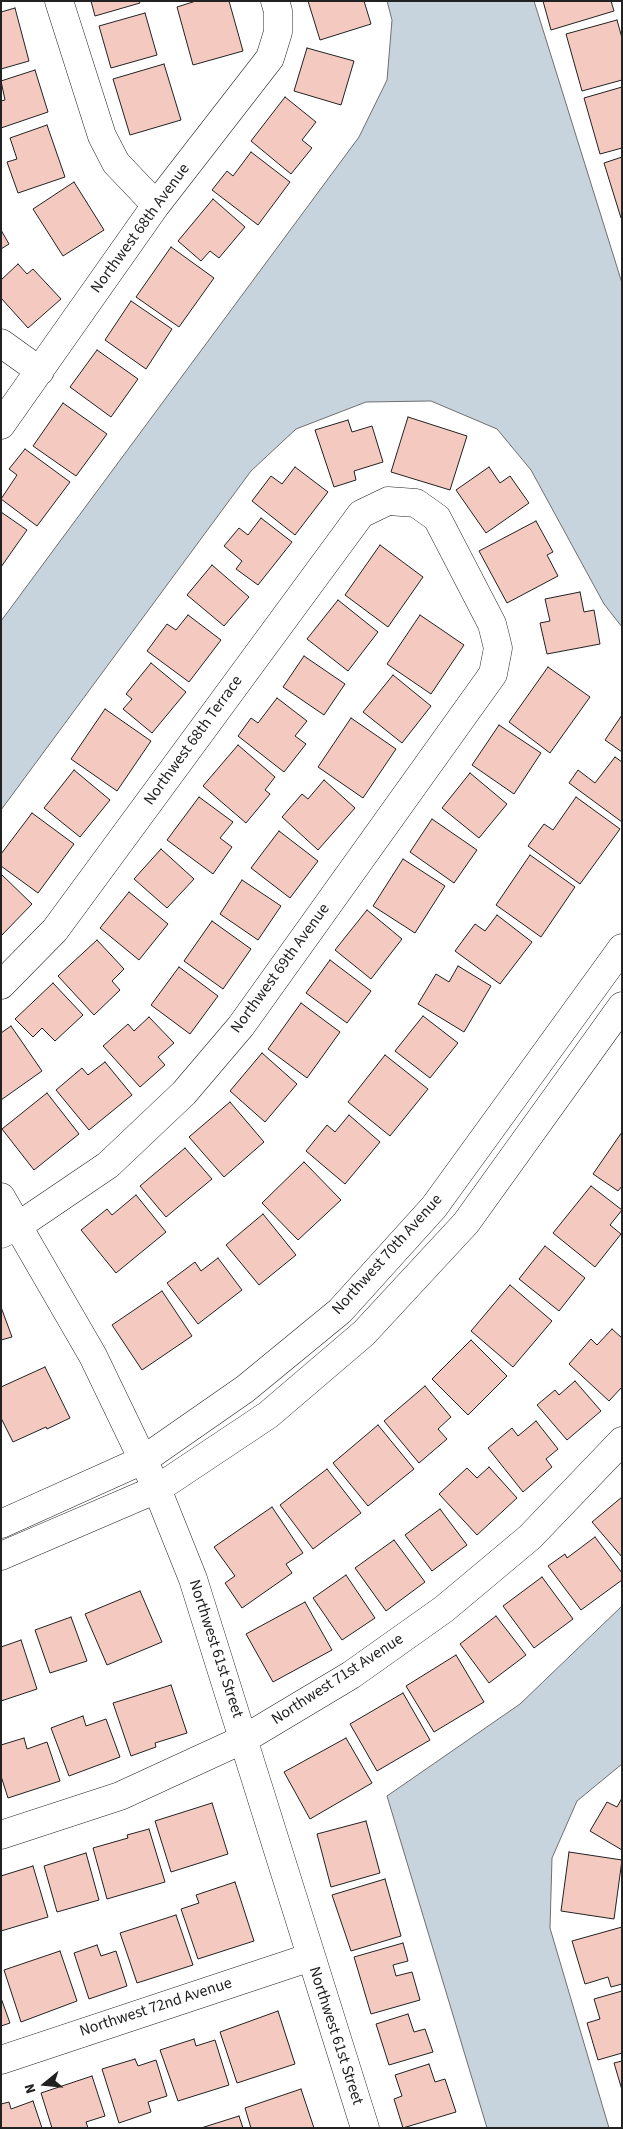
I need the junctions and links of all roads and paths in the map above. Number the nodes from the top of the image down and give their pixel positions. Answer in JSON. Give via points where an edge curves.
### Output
{"nodes":[{"id":1,"x":59,"y":1,"type":"edge"},
{"id":2,"x":275,"y":1,"type":"edge"},
{"id":3,"x":156,"y":205,"type":"junction"},
{"id":4,"x":1,"y":343,"type":"edge"},
{"id":5,"x":40,"y":371,"type":"junction"},
{"id":6,"x":1,"y":425,"type":"edge"},
{"id":7,"x":498,"y":648,"type":"joint"},
{"id":8,"x":622,"y":948,"type":"edge"},
{"id":9,"x":1,"y":985,"type":"edge"},
{"id":10,"x":622,"y":1006,"type":"edge"},
{"id":11,"x":1,"y":1197,"type":"edge"},
{"id":12,"x":10,"y":1230,"type":"edge"},
{"id":13,"x":622,"y":1442,"type":"edge"},
{"id":14,"x":143,"y":1460,"type":"junction"},
{"id":15,"x":157,"y":1489,"type":"junction"},
{"id":16,"x":1,"y":1524,"type":"edge"},
{"id":17,"x":1,"y":1556,"type":"edge"},
{"id":18,"x":244,"y":1739,"type":"junction"},
{"id":19,"x":1,"y":1835,"type":"edge"},
{"id":20,"x":310,"y":1957,"type":"junction"},
{"id":21,"x":1,"y":2060,"type":"edge"},
{"id":22,"x":364,"y":2128,"type":"edge"}],
"edges":[{"from":1,"to":3,"type":"street","via":[[102,136],[116,163]]},
{"from":2,"to":3,"type":"street","name":"Northwest 68th Avenue","via":[[278,32],[270,58]]},
{"from":3,"to":5,"type":"street","name":"Northwest 68th Avenue"},
{"from":4,"to":5,"type":"street"},
{"from":5,"to":6,"type":"street","name":"Northwest 68th Avenue"},
{"from":7,"to":9,"type":"street","name":"Northwest 68th Terrace","via":[[492,624],[437,518],[416,503],[388,501],[361,514],[55,930]]},
{"from":7,"to":12,"type":"street","name":"Northwest 69th Avenue","via":[[494,674],[240,1026],[184,1093],[108,1165]]},
{"from":8,"to":14,"type":"street","name":"Northwest 70th Avenue","via":[[434,1207],[340,1311],[245,1388]]},
{"from":10,"to":15,"type":"street","name":"Northwest 70th Avenue","via":[[466,1223],[364,1333],[268,1415]]},
{"from":11,"to":12,"type":"street","name":"Northwest 61st Street"},
{"from":12,"to":14,"type":"street","name":"Northwest 61st Street","via":[[93,1356]]},
{"from":13,"to":18,"type":"street","name":"Northwest 71st Avenue","via":[[530,1537],[444,1609],[351,1675]]},
{"from":14,"to":15,"type":"street","name":"Northwest 61st Street"},
{"from":14,"to":16,"type":"street","name":"Northwest 70th Avenue"},
{"from":15,"to":17,"type":"street","name":"Northwest 70th Avenue"},
{"from":15,"to":18,"type":"street","name":"Northwest 61st Street","via":[[193,1579]]},
{"from":18,"to":19,"type":"street","name":"Northwest 71st Avenue","via":[[120,1796]]},
{"from":18,"to":20,"type":"street","name":"Northwest 61st Street"},
{"from":20,"to":21,"type":"street","name":"Northwest 72nd Avenue"},
{"from":20,"to":22,"type":"street","name":"Northwest 61st Street"}]}
